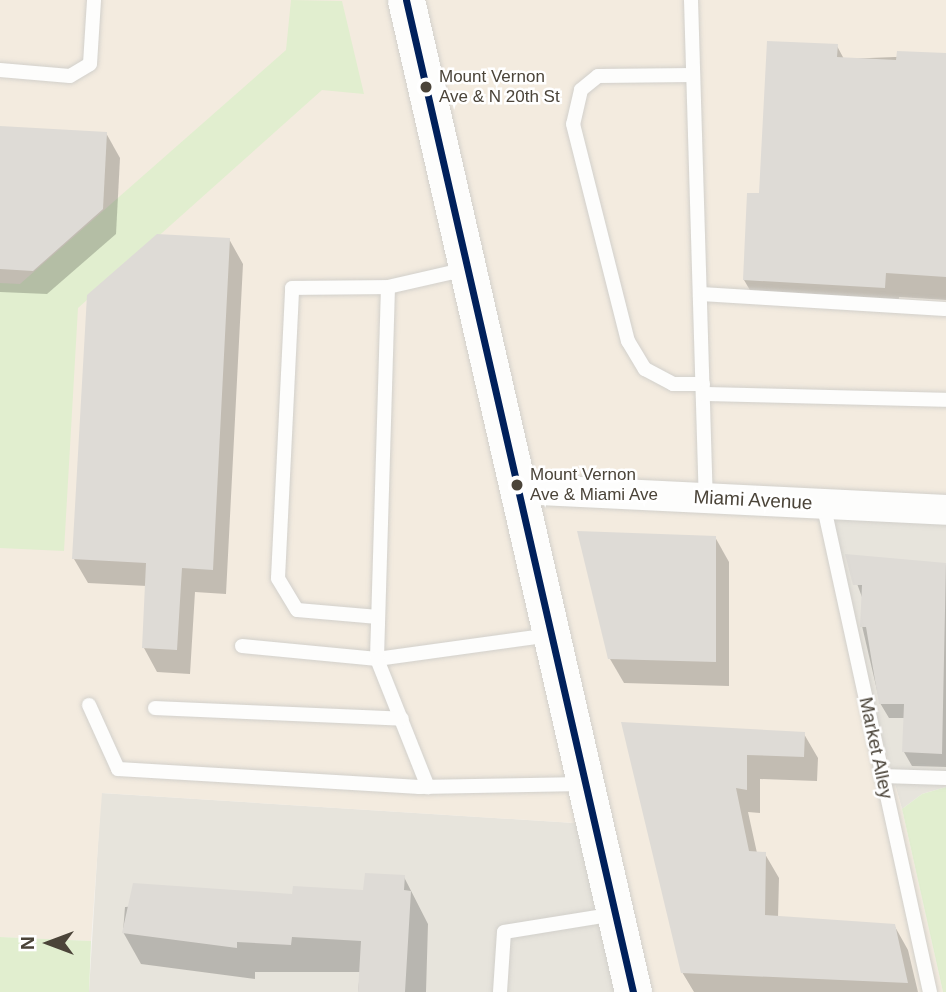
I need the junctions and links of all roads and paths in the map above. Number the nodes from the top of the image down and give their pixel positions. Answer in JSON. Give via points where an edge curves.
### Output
{"nodes":[{"id":1,"x":94,"y":0,"type":"edge"},
{"id":2,"x":406,"y":0,"type":"edge"},
{"id":3,"x":691,"y":0,"type":"edge"},
{"id":4,"x":0,"y":70,"type":"edge"},
{"id":5,"x":693,"y":75,"type":"junction"},
{"id":6,"x":468,"y":269,"type":"junction"},
{"id":7,"x":388,"y":287,"type":"junction"},
{"id":8,"x":700,"y":294,"type":"junction"},
{"id":9,"x":946,"y":309,"type":"edge"},
{"id":10,"x":703,"y":389,"type":"junction"},
{"id":11,"x":946,"y":400,"type":"edge"},
{"id":12,"x":519,"y":489,"type":"junction"},
{"id":13,"x":706,"y":498,"type":"junction"},
{"id":14,"x":823,"y":503,"type":"junction"},
{"id":15,"x":946,"y":510,"type":"edge"},
{"id":16,"x":378,"y":617,"type":"junction"},
{"id":17,"x":552,"y":635,"type":"junction"},
{"id":18,"x":242,"y":646,"type":"dead end"},
{"id":19,"x":377,"y":659,"type":"junction"},
{"id":20,"x":89,"y":705,"type":"dead end"},
{"id":21,"x":155,"y":708,"type":"dead end"},
{"id":22,"x":401,"y":719,"type":"junction"},
{"id":23,"x":882,"y":776,"type":"junction"},
{"id":24,"x":946,"y":778,"type":"edge"},
{"id":25,"x":586,"y":784,"type":"junction"},
{"id":26,"x":428,"y":786,"type":"junction"},
{"id":27,"x":615,"y":914,"type":"junction"},
{"id":28,"x":500,"y":992,"type":"edge"},
{"id":29,"x":633,"y":992,"type":"edge"},
{"id":30,"x":930,"y":992,"type":"edge"}],
"edges":[{"from":1,"to":4,"type":"lane","via":[[90,64],[71,76]]},
{"from":2,"to":6,"type":"street"},
{"from":3,"to":5,"type":"lane"},
{"from":5,"to":8,"type":"lane"},
{"from":5,"to":10,"type":"lane","via":[[598,76],[581,90],[573,124],[628,341],[645,369],[673,384]]},
{"from":6,"to":7,"type":"lane"},
{"from":6,"to":12,"type":"street"},
{"from":7,"to":16,"type":"lane"},
{"from":7,"to":16,"type":"lane","via":[[292,288],[278,578],[297,610]]},
{"from":8,"to":9,"type":"lane"},
{"from":8,"to":10,"type":"lane"},
{"from":10,"to":11,"type":"lane"},
{"from":10,"to":13,"type":"lane"},
{"from":12,"to":13,"type":"street","name":"Miami Avenue"},
{"from":12,"to":17,"type":"street"},
{"from":13,"to":14,"type":"street","name":"Miami Avenue"},
{"from":14,"to":15,"type":"street","name":"Miami Avenue"},
{"from":14,"to":23,"type":"lane","name":"Market Alley"},
{"from":16,"to":19,"type":"lane"},
{"from":17,"to":19,"type":"lane"},
{"from":17,"to":25,"type":"street"},
{"from":18,"to":19,"type":"lane"},
{"from":19,"to":22,"type":"lane"},
{"from":20,"to":26,"type":"lane","via":[[118,769]]},
{"from":21,"to":22,"type":"lane"},
{"from":22,"to":26,"type":"lane"},
{"from":23,"to":24,"type":"lane"},
{"from":23,"to":30,"type":"lane","name":"Market Alley"},
{"from":25,"to":26,"type":"lane"},
{"from":25,"to":27,"type":"street"},
{"from":27,"to":28,"type":"lane","via":[[504,932]]},
{"from":27,"to":29,"type":"street"}]}
